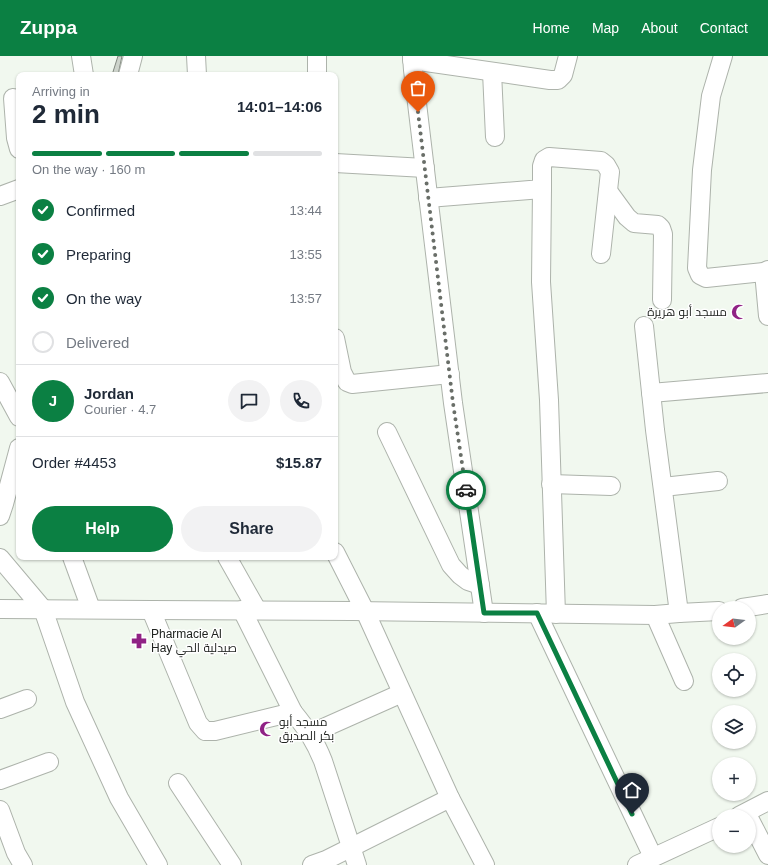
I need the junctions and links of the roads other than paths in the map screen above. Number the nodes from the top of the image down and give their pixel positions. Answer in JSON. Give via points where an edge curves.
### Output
{"nodes":[{"id":1,"x":81,"y":56,"type":"edge"},
{"id":2,"x":133,"y":56,"type":"edge"},
{"id":3,"x":196,"y":56,"type":"edge"},
{"id":4,"x":317,"y":56,"type":"edge"},
{"id":5,"x":568,"y":56,"type":"edge"},
{"id":6,"x":723,"y":56,"type":"edge"},
{"id":7,"x":412,"y":58,"type":"edge"},
{"id":8,"x":84,"y":72,"type":"edge"},
{"id":9,"x":129,"y":72,"type":"edge"},
{"id":10,"x":197,"y":72,"type":"edge"},
{"id":11,"x":317,"y":72,"type":"edge"},
{"id":12,"x":492,"y":72,"type":"junction"},
{"id":13,"x":13,"y":98,"type":"dead end"},
{"id":14,"x":496,"y":137,"type":"dead end"},
{"id":15,"x":16,"y":138,"type":"edge"},
{"id":16,"x":338,"y":163,"type":"edge"},
{"id":17,"x":425,"y":168,"type":"junction"},
{"id":18,"x":542,"y":189,"type":"junction"},
{"id":19,"x":16,"y":190,"type":"edge"},
{"id":20,"x":608,"y":190,"type":"junction"},
{"id":21,"x":0,"y":196,"type":"edge"},
{"id":22,"x":428,"y":198,"type":"junction"},
{"id":23,"x":601,"y":254,"type":"dead end"},
{"id":24,"x":766,"y":271,"type":"edge"},
{"id":25,"x":662,"y":300,"type":"dead end"},
{"id":26,"x":768,"y":316,"type":"edge"},
{"id":27,"x":644,"y":326,"type":"dead end"},
{"id":28,"x":338,"y":353,"type":"edge"},
{"id":29,"x":450,"y":374,"type":"junction"},
{"id":30,"x":0,"y":382,"type":"edge"},
{"id":31,"x":768,"y":383,"type":"edge"},
{"id":32,"x":651,"y":393,"type":"junction"},
{"id":33,"x":16,"y":411,"type":"edge"},
{"id":34,"x":387,"y":432,"type":"dead end"},
{"id":35,"x":16,"y":458,"type":"edge"},
{"id":36,"x":718,"y":481,"type":"dead end"},
{"id":37,"x":551,"y":484,"type":"junction"},
{"id":38,"x":610,"y":486,"type":"dead end"},
{"id":39,"x":662,"y":487,"type":"junction"},
{"id":40,"x":2,"y":505,"type":"edge"},
{"id":41,"x":0,"y":558,"type":"edge"},
{"id":42,"x":338,"y":558,"type":"edge"},
{"id":43,"x":73,"y":560,"type":"edge"},
{"id":44,"x":228,"y":560,"type":"edge"},
{"id":45,"x":480,"y":585,"type":"junction"},
{"id":46,"x":768,"y":604,"type":"edge"},
{"id":47,"x":756,"y":606,"type":"edge"},
{"id":48,"x":0,"y":609,"type":"edge"},
{"id":49,"x":43,"y":609,"type":"junction"},
{"id":50,"x":91,"y":609,"type":"junction"},
{"id":51,"x":151,"y":610,"type":"junction"},
{"id":52,"x":250,"y":610,"type":"junction"},
{"id":53,"x":365,"y":611,"type":"junction"},
{"id":54,"x":712,"y":611,"type":"edge"},
{"id":55,"x":484,"y":613,"type":"junction"},
{"id":56,"x":537,"y":613,"type":"junction"},
{"id":57,"x":679,"y":613,"type":"junction"},
{"id":58,"x":556,"y":614,"type":"junction"},
{"id":59,"x":655,"y":615,"type":"junction"},
{"id":60,"x":684,"y":681,"type":"dead end"},
{"id":61,"x":402,"y":693,"type":"junction"},
{"id":62,"x":27,"y":699,"type":"dead end"},
{"id":63,"x":0,"y":709,"type":"edge"},
{"id":64,"x":293,"y":712,"type":"junction"},
{"id":65,"x":310,"y":734,"type":"junction"},
{"id":66,"x":49,"y":762,"type":"dead end"},
{"id":67,"x":0,"y":780,"type":"edge"},
{"id":68,"x":178,"y":783,"type":"dead end"},
{"id":69,"x":450,"y":798,"type":"junction"},
{"id":70,"x":768,"y":801,"type":"edge"},
{"id":71,"x":755,"y":809,"type":"edge"},
{"id":72,"x":0,"y":810,"type":"edge"},
{"id":73,"x":712,"y":830,"type":"edge"},
{"id":74,"x":756,"y":833,"type":"edge"},
{"id":75,"x":351,"y":847,"type":"junction"},
{"id":76,"x":768,"y":855,"type":"edge"},
{"id":77,"x":653,"y":857,"type":"junction"},
{"id":78,"x":23,"y":865,"type":"edge"},
{"id":79,"x":158,"y":865,"type":"edge"},
{"id":80,"x":232,"y":865,"type":"edge"},
{"id":81,"x":312,"y":865,"type":"edge"},
{"id":82,"x":357,"y":865,"type":"edge"},
{"id":83,"x":485,"y":865,"type":"edge"},
{"id":84,"x":637,"y":865,"type":"edge"}],
"edges":[{"from":1,"to":8,"type":"street"},
{"from":2,"to":9,"type":"street"},
{"from":3,"to":10,"type":"street"},
{"from":4,"to":11,"type":"street"},
{"from":5,"to":12,"type":"street","via":[[563,75],[558,80]]},
{"from":6,"to":24,"type":"street","via":[[711,96],[702,170],[697,268],[700,275],[706,278]]},
{"from":7,"to":12,"type":"street"},
{"from":7,"to":17,"type":"street"},
{"from":12,"to":14,"type":"street"},
{"from":13,"to":15,"type":"street"},
{"from":16,"to":17,"type":"street"},
{"from":17,"to":22,"type":"street"},
{"from":18,"to":20,"type":"street","via":[[542,166],[544,160],[549,157],[601,161],[610,172]]},
{"from":18,"to":22,"type":"street"},
{"from":18,"to":37,"type":"street","via":[[542,282]]},
{"from":19,"to":21,"type":"street"},
{"from":20,"to":23,"type":"street"},
{"from":20,"to":25,"type":"street","via":[[634,223],[658,225],[661,228]]},
{"from":22,"to":29,"type":"street"},
{"from":24,"to":26,"type":"street"},
{"from":27,"to":32,"type":"street"},
{"from":28,"to":29,"type":"street","via":[[342,372],[347,382],[352,384]]},
{"from":29,"to":45,"type":"street"},
{"from":30,"to":33,"type":"street"},
{"from":31,"to":32,"type":"street"},
{"from":32,"to":39,"type":"street"},
{"from":34,"to":45,"type":"street","via":[[451,565],[468,581]]},
{"from":35,"to":40,"type":"street"},
{"from":36,"to":39,"type":"street"},
{"from":37,"to":38,"type":"street"},
{"from":37,"to":58,"type":"street"},
{"from":39,"to":57,"type":"street"},
{"from":41,"to":49,"type":"street"},
{"from":42,"to":53,"type":"street"},
{"from":43,"to":50,"type":"street"},
{"from":44,"to":52,"type":"street"},
{"from":45,"to":55,"type":"street"},
{"from":46,"to":47,"type":"street"},
{"from":48,"to":49,"type":"street"},
{"from":49,"to":50,"type":"street"},
{"from":49,"to":79,"type":"street","via":[[78,708],[119,798]]},
{"from":50,"to":51,"type":"street"},
{"from":51,"to":52,"type":"street"},
{"from":51,"to":64,"type":"street","via":[[198,723],[205,731],[215,732]]},
{"from":52,"to":53,"type":"street"},
{"from":52,"to":64,"type":"street"},
{"from":53,"to":55,"type":"street"},
{"from":53,"to":61,"type":"street"},
{"from":54,"to":57,"type":"street"},
{"from":55,"to":56,"type":"street"},
{"from":56,"to":58,"type":"street"},
{"from":56,"to":77,"type":"street"},
{"from":57,"to":59,"type":"street"},
{"from":58,"to":59,"type":"street"},
{"from":59,"to":60,"type":"street"},
{"from":61,"to":65,"type":"street"},
{"from":61,"to":69,"type":"street"},
{"from":62,"to":63,"type":"street"},
{"from":64,"to":65,"type":"street"},
{"from":65,"to":75,"type":"street","via":[[323,761]]},
{"from":66,"to":67,"type":"street"},
{"from":68,"to":80,"type":"street"},
{"from":69,"to":75,"type":"street"},
{"from":69,"to":83,"type":"street"},
{"from":70,"to":71,"type":"street"},
{"from":72,"to":78,"type":"street"},
{"from":73,"to":77,"type":"street"},
{"from":74,"to":76,"type":"street"},
{"from":75,"to":81,"type":"street"},
{"from":75,"to":82,"type":"street"},
{"from":77,"to":84,"type":"street"}]}
